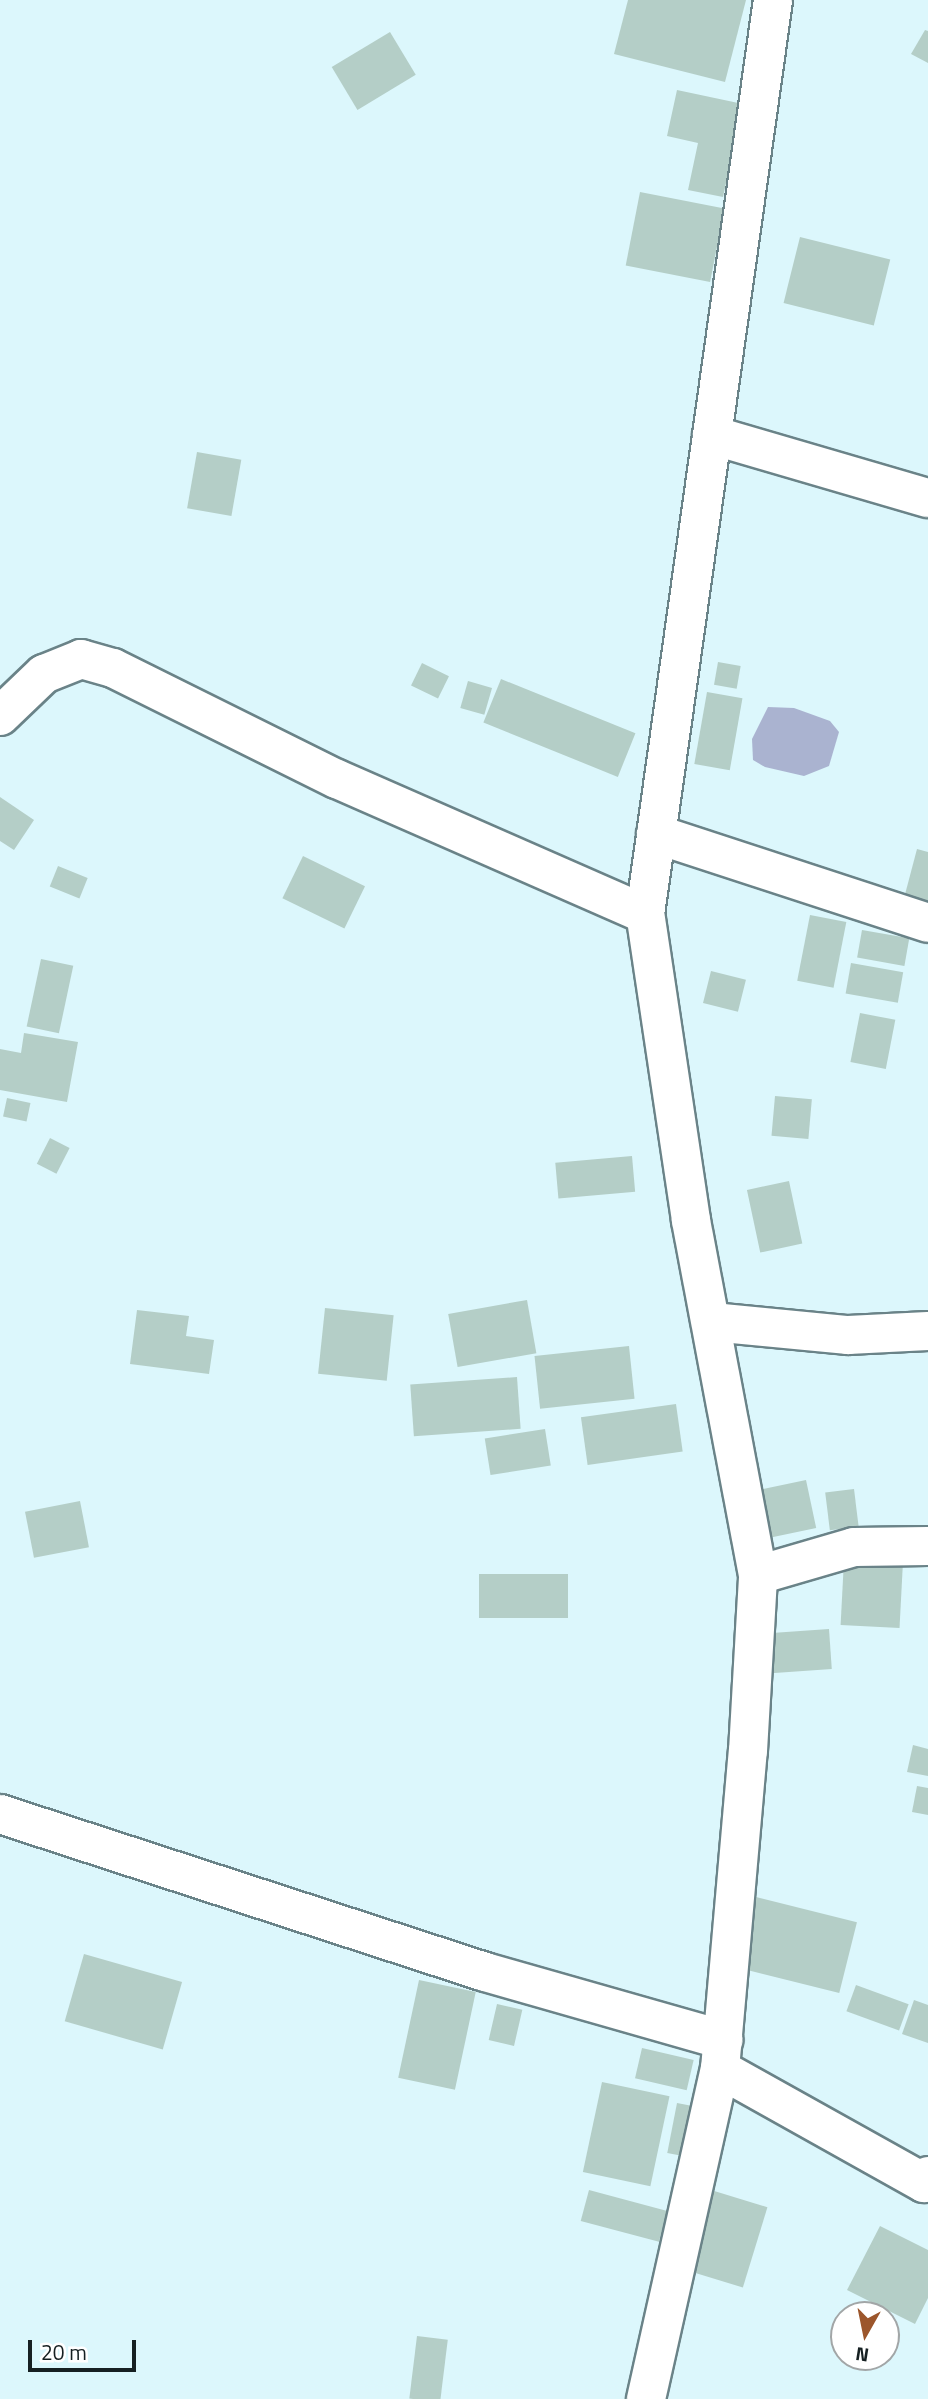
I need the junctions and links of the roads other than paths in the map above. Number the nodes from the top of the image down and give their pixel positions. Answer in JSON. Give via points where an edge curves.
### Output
{"nodes":[{"id":1,"x":773,"y":0,"type":"edge"},
{"id":2,"x":712,"y":435,"type":"junction"},
{"id":3,"x":928,"y":498,"type":"edge"},
{"id":4,"x":0,"y":716,"type":"edge"},
{"id":5,"x":656,"y":834,"type":"junction"},
{"id":6,"x":645,"y":914,"type":"junction"},
{"id":7,"x":928,"y":923,"type":"edge"},
{"id":8,"x":712,"y":1322,"type":"junction"},
{"id":9,"x":928,"y":1331,"type":"edge"},
{"id":10,"x":928,"y":1546,"type":"edge"},
{"id":11,"x":758,"y":1575,"type":"junction"},
{"id":12,"x":0,"y":1814,"type":"edge"},
{"id":13,"x":721,"y":2054,"type":"junction"},
{"id":14,"x":928,"y":2176,"type":"edge"},
{"id":15,"x":646,"y":2399,"type":"edge"}],
"edges":[{"from":1,"to":2,"type":"street"},
{"from":2,"to":3,"type":"street"},
{"from":2,"to":5,"type":"street"},
{"from":4,"to":6,"type":"street","via":[[44,674],[81,659],[113,668],[337,779]]},
{"from":5,"to":6,"type":"street"},
{"from":5,"to":7,"type":"street"},
{"from":6,"to":8,"type":"street","via":[[691,1220]]},
{"from":8,"to":9,"type":"street","via":[[848,1335]]},
{"from":8,"to":11,"type":"street"},
{"from":10,"to":11,"type":"street","via":[[854,1547]]},
{"from":11,"to":13,"type":"street"},
{"from":12,"to":13,"type":"street"},
{"from":13,"to":14,"type":"street","via":[[924,2183]]},
{"from":13,"to":15,"type":"street"}]}
